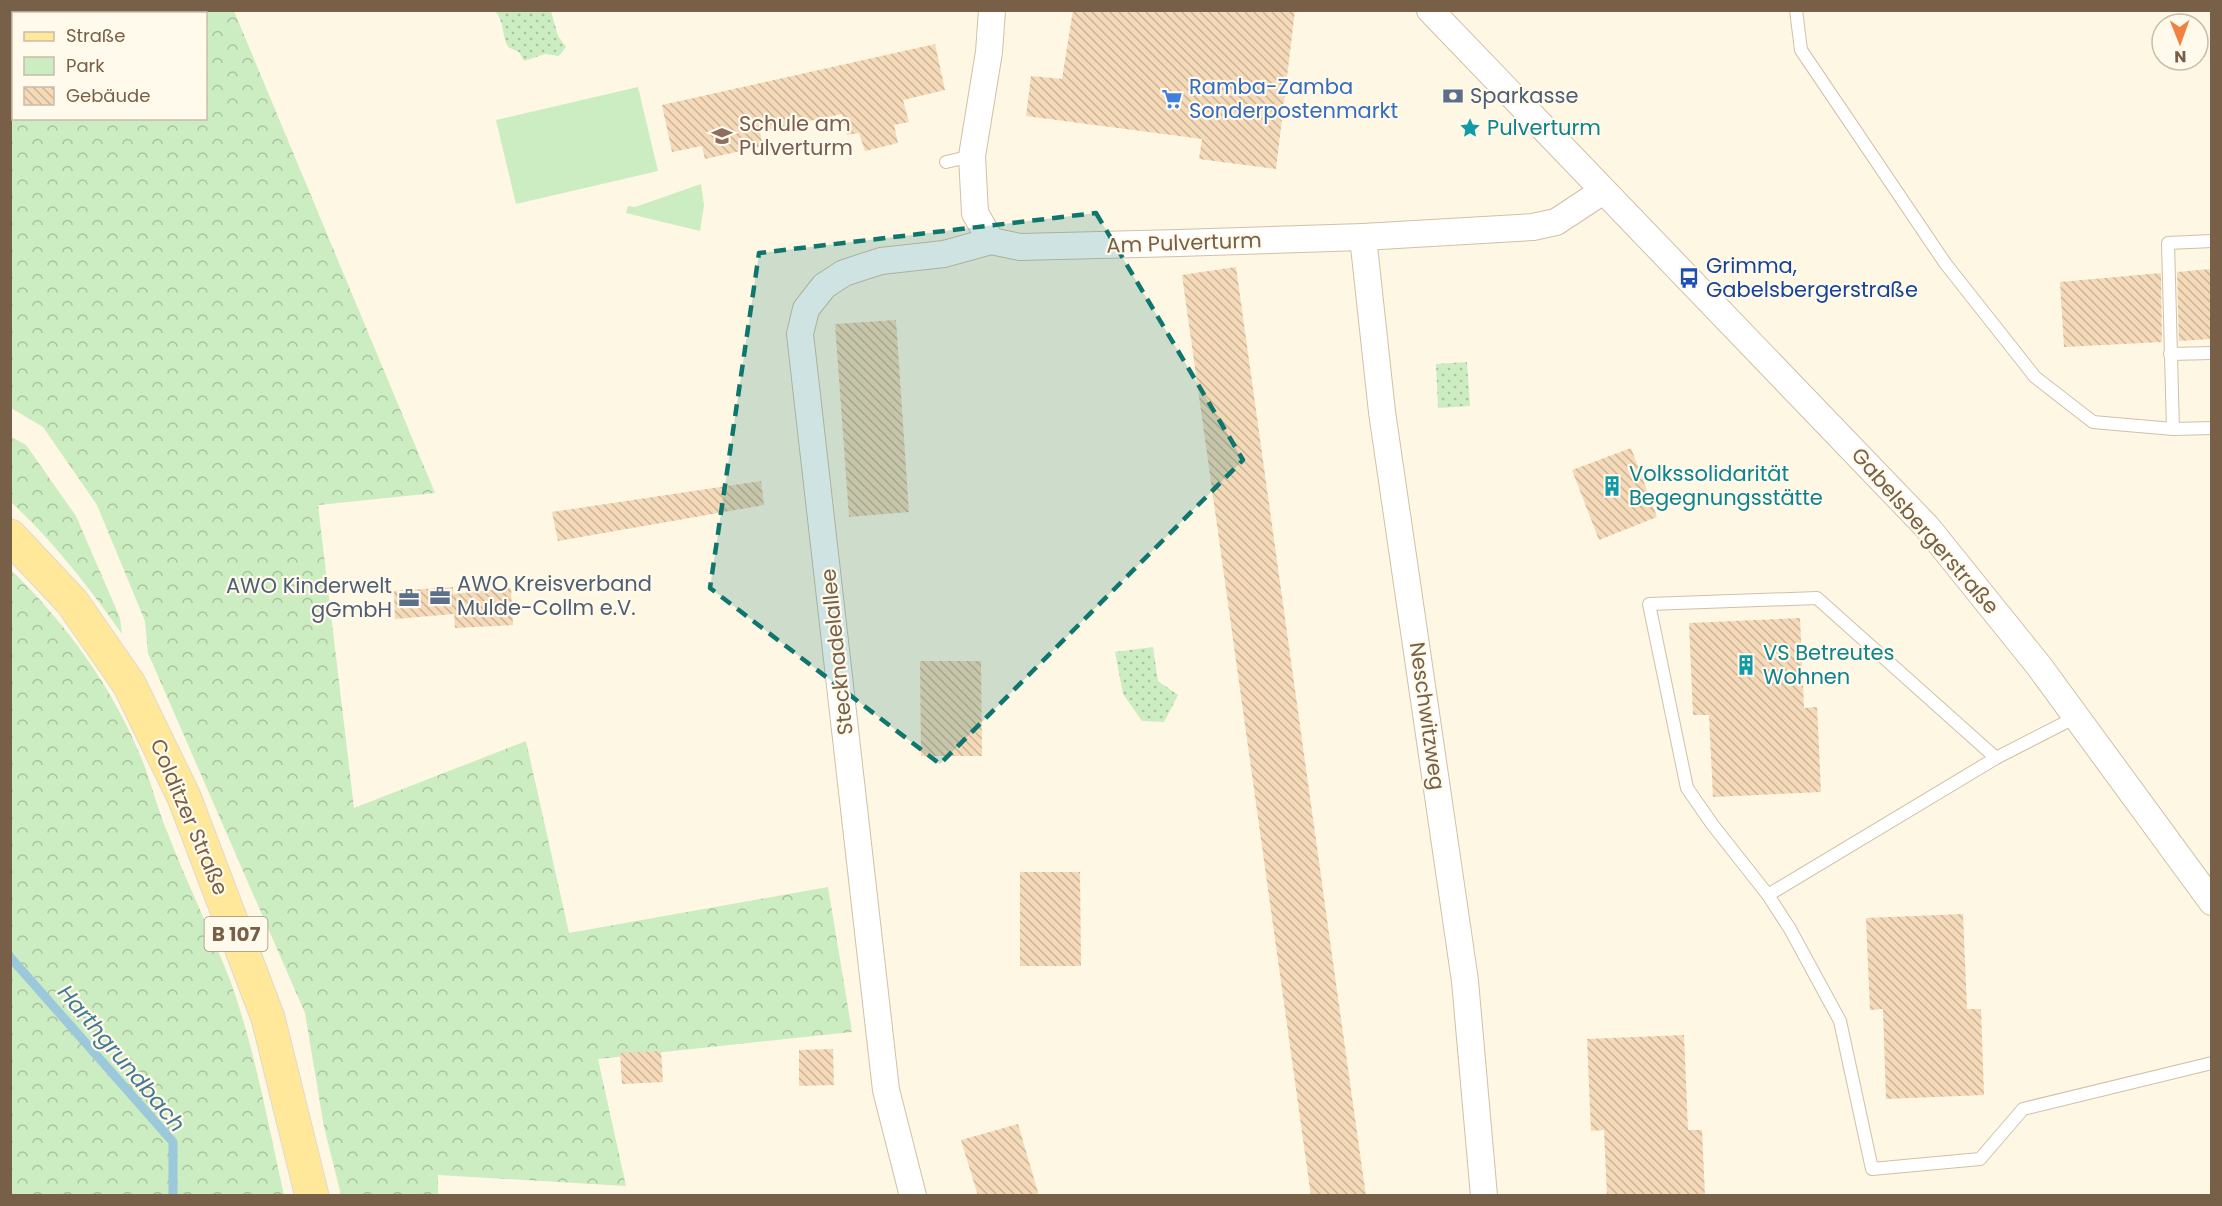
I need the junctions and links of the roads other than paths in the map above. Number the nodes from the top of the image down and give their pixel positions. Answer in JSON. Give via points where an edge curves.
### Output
{"nodes":[{"id":1,"x":992,"y":10,"type":"edge"},
{"id":2,"x":1430,"y":10,"type":"edge"},
{"id":3,"x":1796,"y":10,"type":"edge"},
{"id":4,"x":972,"y":156,"type":"junction"},
{"id":5,"x":946,"y":162,"type":"dead end"},
{"id":6,"x":1603,"y":191,"type":"junction"},
{"id":7,"x":1363,"y":237,"type":"junction"},
{"id":8,"x":991,"y":241,"type":"junction"},
{"id":9,"x":2211,"y":242,"type":"edge"},
{"id":10,"x":2211,"y":353,"type":"edge"},
{"id":11,"x":2170,"y":354,"type":"junction"},
{"id":12,"x":2211,"y":428,"type":"edge"},
{"id":13,"x":2173,"y":429,"type":"junction"},
{"id":14,"x":10,"y":536,"type":"edge"},
{"id":15,"x":2076,"y":717,"type":"junction"},
{"id":16,"x":1996,"y":758,"type":"junction"},
{"id":17,"x":1768,"y":895,"type":"junction"},
{"id":18,"x":2211,"y":902,"type":"edge"},
{"id":19,"x":2211,"y":1063,"type":"edge"},
{"id":20,"x":312,"y":1196,"type":"edge"},
{"id":21,"x":913,"y":1196,"type":"edge"},
{"id":22,"x":1484,"y":1196,"type":"edge"}],
"edges":[{"from":1,"to":4,"type":"street"},
{"from":2,"to":6,"type":"street","name":"Gabelsbergerstraße"},
{"from":3,"to":13,"type":"lane","via":[[1801,50],[1945,263],[2035,377],[2093,422]]},
{"from":4,"to":5,"type":"lane"},
{"from":4,"to":8,"type":"street","via":[[975,213]]},
{"from":6,"to":7,"type":"street","name":"Am Pulverturm","via":[[1556,222],[1533,227]]},
{"from":6,"to":15,"type":"street","name":"Gabelsbergerstraße","via":[[1927,527]]},
{"from":7,"to":8,"type":"street","name":"Am Pulverturm","via":[[1020,246]]},
{"from":7,"to":22,"type":"street","name":"Neschwitzweg","via":[[1383,412],[1465,981]]},
{"from":8,"to":21,"type":"street","name":"Stecknadelallee","via":[[944,254],[881,261],[844,273],[824,286],[806,309],[800,334],[886,1090]]},
{"from":9,"to":11,"type":"lane","via":[[2168,243]]},
{"from":10,"to":11,"type":"lane"},
{"from":11,"to":13,"type":"lane"},
{"from":12,"to":13,"type":"lane"},
{"from":14,"to":20,"type":"main road","name":"Colditzer Straße","number":"B 107","via":[[72,602],[129,684],[184,797],[268,1018]]},
{"from":15,"to":16,"type":"lane"},
{"from":15,"to":18,"type":"street","name":"Gabelsbergerstraße"},
{"from":16,"to":17,"type":"lane"},
{"from":16,"to":17,"type":"lane","via":[[1817,598],[1649,604],[1688,788]]},
{"from":17,"to":19,"type":"lane","via":[[1840,1021],[1872,1169],[1980,1159],[2023,1108]]}]}
